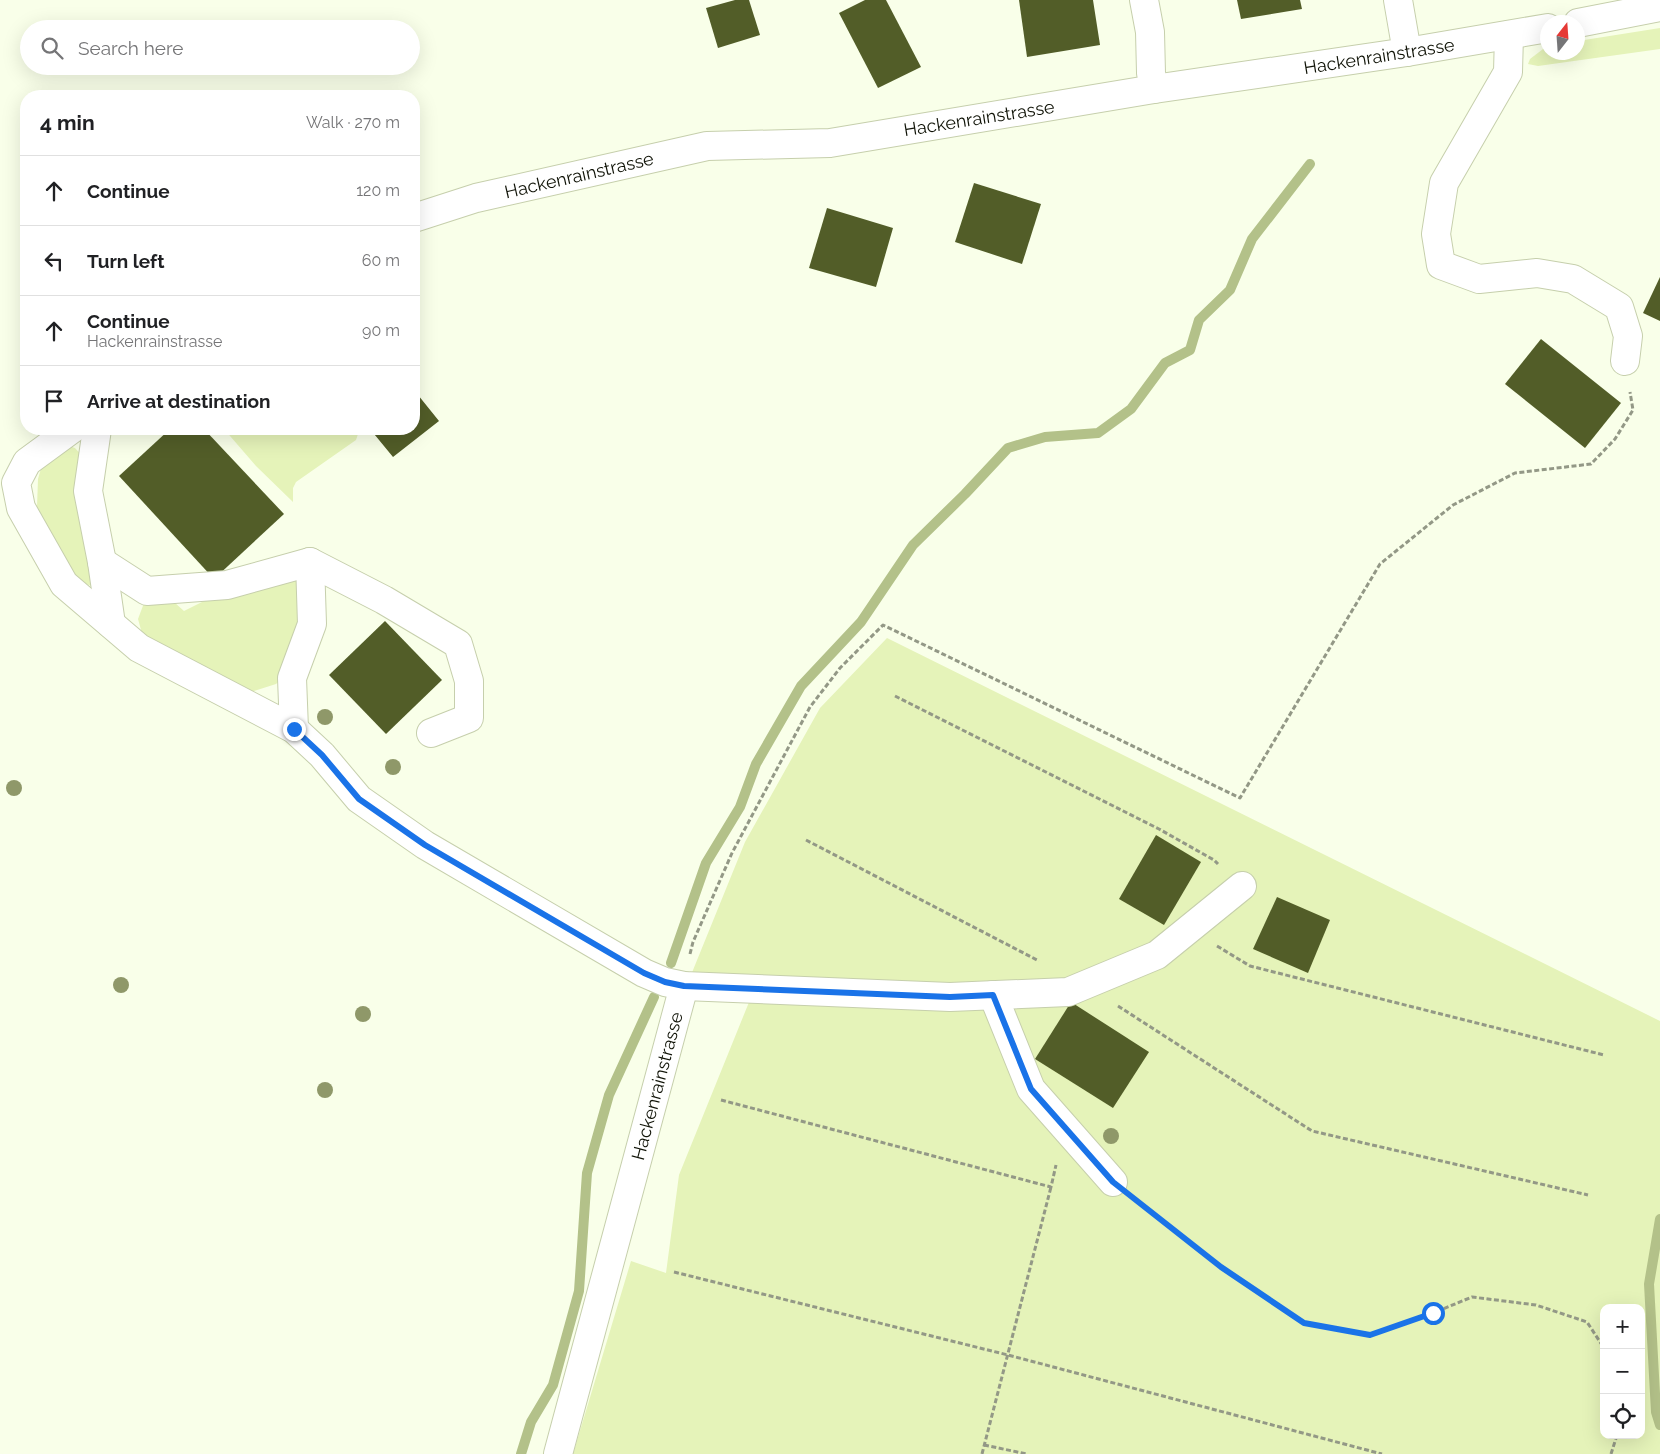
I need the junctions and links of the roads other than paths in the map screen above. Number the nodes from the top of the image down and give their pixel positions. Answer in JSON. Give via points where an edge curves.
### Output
{"nodes":[{"id":1,"x":1144,"y":0,"type":"edge"},
{"id":2,"x":1398,"y":0,"type":"edge"},
{"id":3,"x":1660,"y":7,"type":"edge"},
{"id":4,"x":1585,"y":22,"type":"edge"},
{"id":5,"x":1540,"y":29,"type":"edge"},
{"id":6,"x":1509,"y":35,"type":"junction"},
{"id":7,"x":1407,"y":52,"type":"junction"},
{"id":8,"x":1154,"y":88,"type":"junction"},
{"id":9,"x":420,"y":216,"type":"edge"},
{"id":10,"x":1625,"y":361,"type":"road end"},
{"id":11,"x":64,"y":435,"type":"edge"},
{"id":12,"x":96,"y":435,"type":"edge"},
{"id":13,"x":8,"y":486,"type":"edge"},
{"id":14,"x":102,"y":562,"type":"junction"},
{"id":15,"x":310,"y":562,"type":"junction"},
{"id":16,"x":111,"y":624,"type":"junction"},
{"id":17,"x":294,"y":729,"type":"junction"},
{"id":18,"x":430,"y":733,"type":"dead end"},
{"id":19,"x":1242,"y":886,"type":"road end"},
{"id":20,"x":684,"y":986,"type":"junction"},
{"id":21,"x":993,"y":995,"type":"junction"},
{"id":22,"x":1113,"y":1182,"type":"road end"},
{"id":23,"x":558,"y":1454,"type":"edge"}],
"edges":[{"from":1,"to":8,"type":"street"},
{"from":2,"to":7,"type":"street"},
{"from":3,"to":4,"type":"street"},
{"from":5,"to":6,"type":"street","name":"Hackenrainstrasse"},
{"from":6,"to":7,"type":"street","name":"Hackenrainstrasse"},
{"from":6,"to":10,"type":"street","via":[[1508,72],[1444,183],[1436,234],[1441,265],[1479,279],[1538,273],[1573,279],[1619,307],[1628,336]]},
{"from":7,"to":8,"type":"street","name":"Hackenrainstrasse"},
{"from":8,"to":9,"type":"street","name":"Hackenrainstrasse","via":[[830,143],[707,146],[476,198]]},
{"from":11,"to":13,"type":"street","via":[[27,462]]},
{"from":12,"to":14,"type":"street","via":[[88,491]]},
{"from":13,"to":16,"type":"street","via":[[64,584]]},
{"from":14,"to":15,"type":"street","via":[[147,591],[226,585]]},
{"from":14,"to":16,"type":"street"},
{"from":15,"to":17,"type":"street","via":[[312,624],[292,678]]},
{"from":15,"to":18,"type":"street","via":[[384,600],[458,644],[469,681],[470,718]]},
{"from":16,"to":17,"type":"street","via":[[139,648]]},
{"from":17,"to":20,"type":"street","via":[[322,755],[359,799],[425,845],[644,973]]},
{"from":19,"to":21,"type":"street","via":[[1157,955],[1068,992]]},
{"from":20,"to":21,"type":"street","via":[[950,997]]},
{"from":20,"to":23,"type":"street","name":"Hackenrainstrasse"},
{"from":21,"to":22,"type":"street","via":[[1031,1089]]}]}
